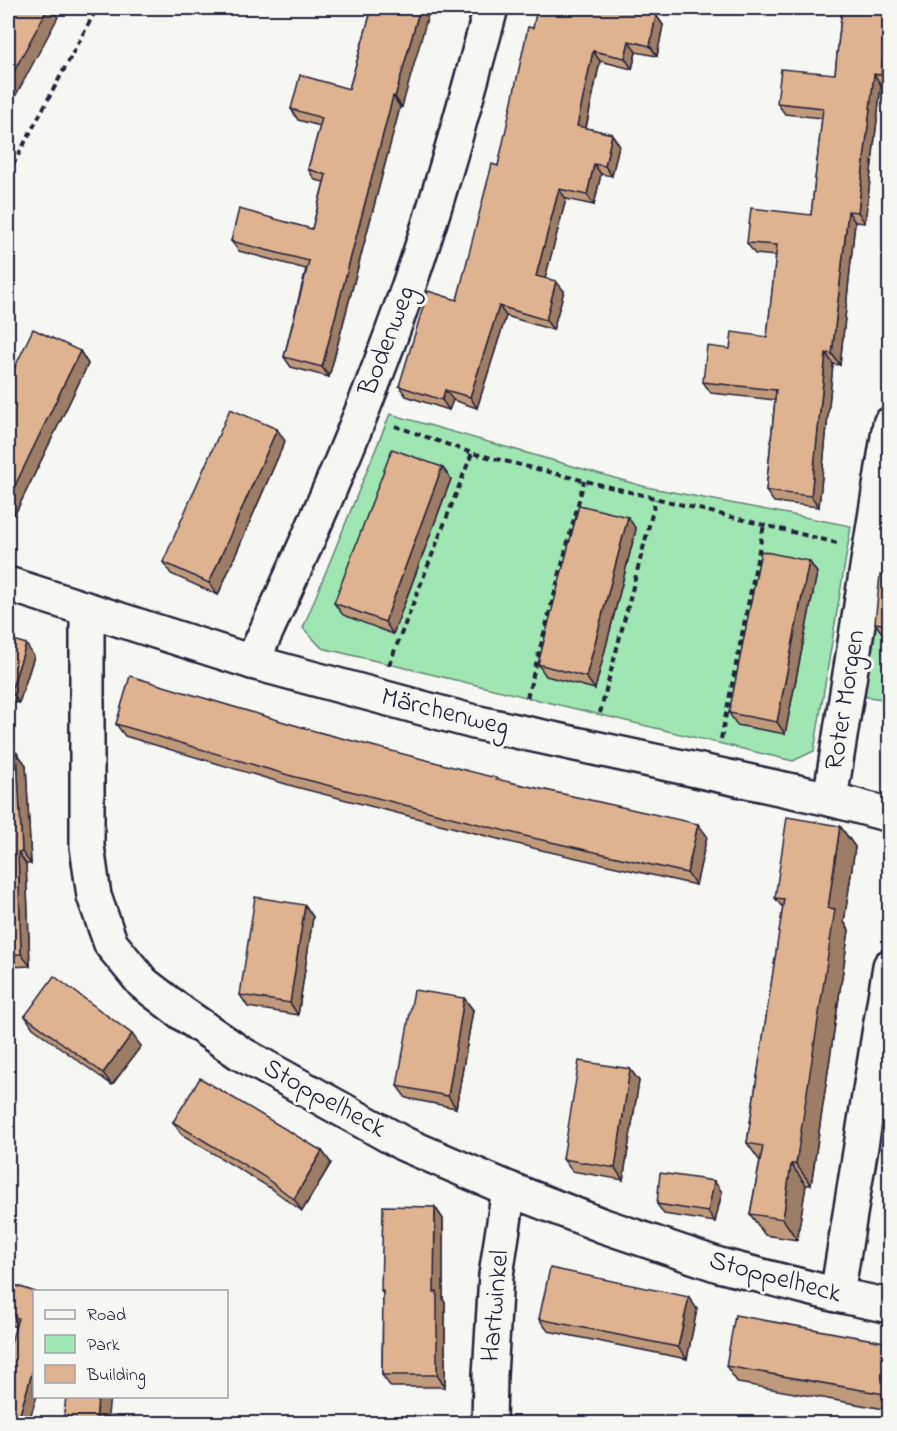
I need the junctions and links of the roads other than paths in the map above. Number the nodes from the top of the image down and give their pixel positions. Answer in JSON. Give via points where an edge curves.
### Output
{"nodes":[{"id":1,"x":491,"y":8,"type":"edge"},
{"id":2,"x":890,"y":424,"type":"edge"},
{"id":3,"x":8,"y":584,"type":"edge"},
{"id":4,"x":87,"y":610,"type":"junction"},
{"id":5,"x":252,"y":662,"type":"junction"},
{"id":6,"x":830,"y":799,"type":"junction"},
{"id":7,"x":890,"y":815,"type":"edge"},
{"id":8,"x":890,"y":966,"type":"edge"},
{"id":9,"x":509,"y":1189,"type":"junction"},
{"id":10,"x":837,"y":1295,"type":"junction"},
{"id":11,"x":890,"y":1305,"type":"edge"},
{"id":12,"x":489,"y":1424,"type":"edge"}],
"edges":[{"from":1,"to":5,"type":"street","name":"Bodenweg","via":[[429,227],[398,317],[333,484]]},
{"from":2,"to":6,"type":"street","name":"Roter Morgen"},
{"from":3,"to":4,"type":"street","name":"Märchenweg"},
{"from":4,"to":5,"type":"street","name":"Märchenweg"},
{"from":4,"to":9,"type":"street","name":"Stoppelheck","via":[[87,846],[93,896],[111,944],[143,983],[240,1053],[404,1144]]},
{"from":5,"to":6,"type":"street","name":"Märchenweg","via":[[474,722]]},
{"from":6,"to":7,"type":"street","name":"Märchenweg"},
{"from":8,"to":10,"type":"street"},
{"from":9,"to":10,"type":"street","name":"Stoppelheck","via":[[719,1265]]},
{"from":9,"to":12,"type":"street","name":"Hartwinkel","via":[[496,1275]]},
{"from":10,"to":11,"type":"street","name":"Stoppelheck"}]}
